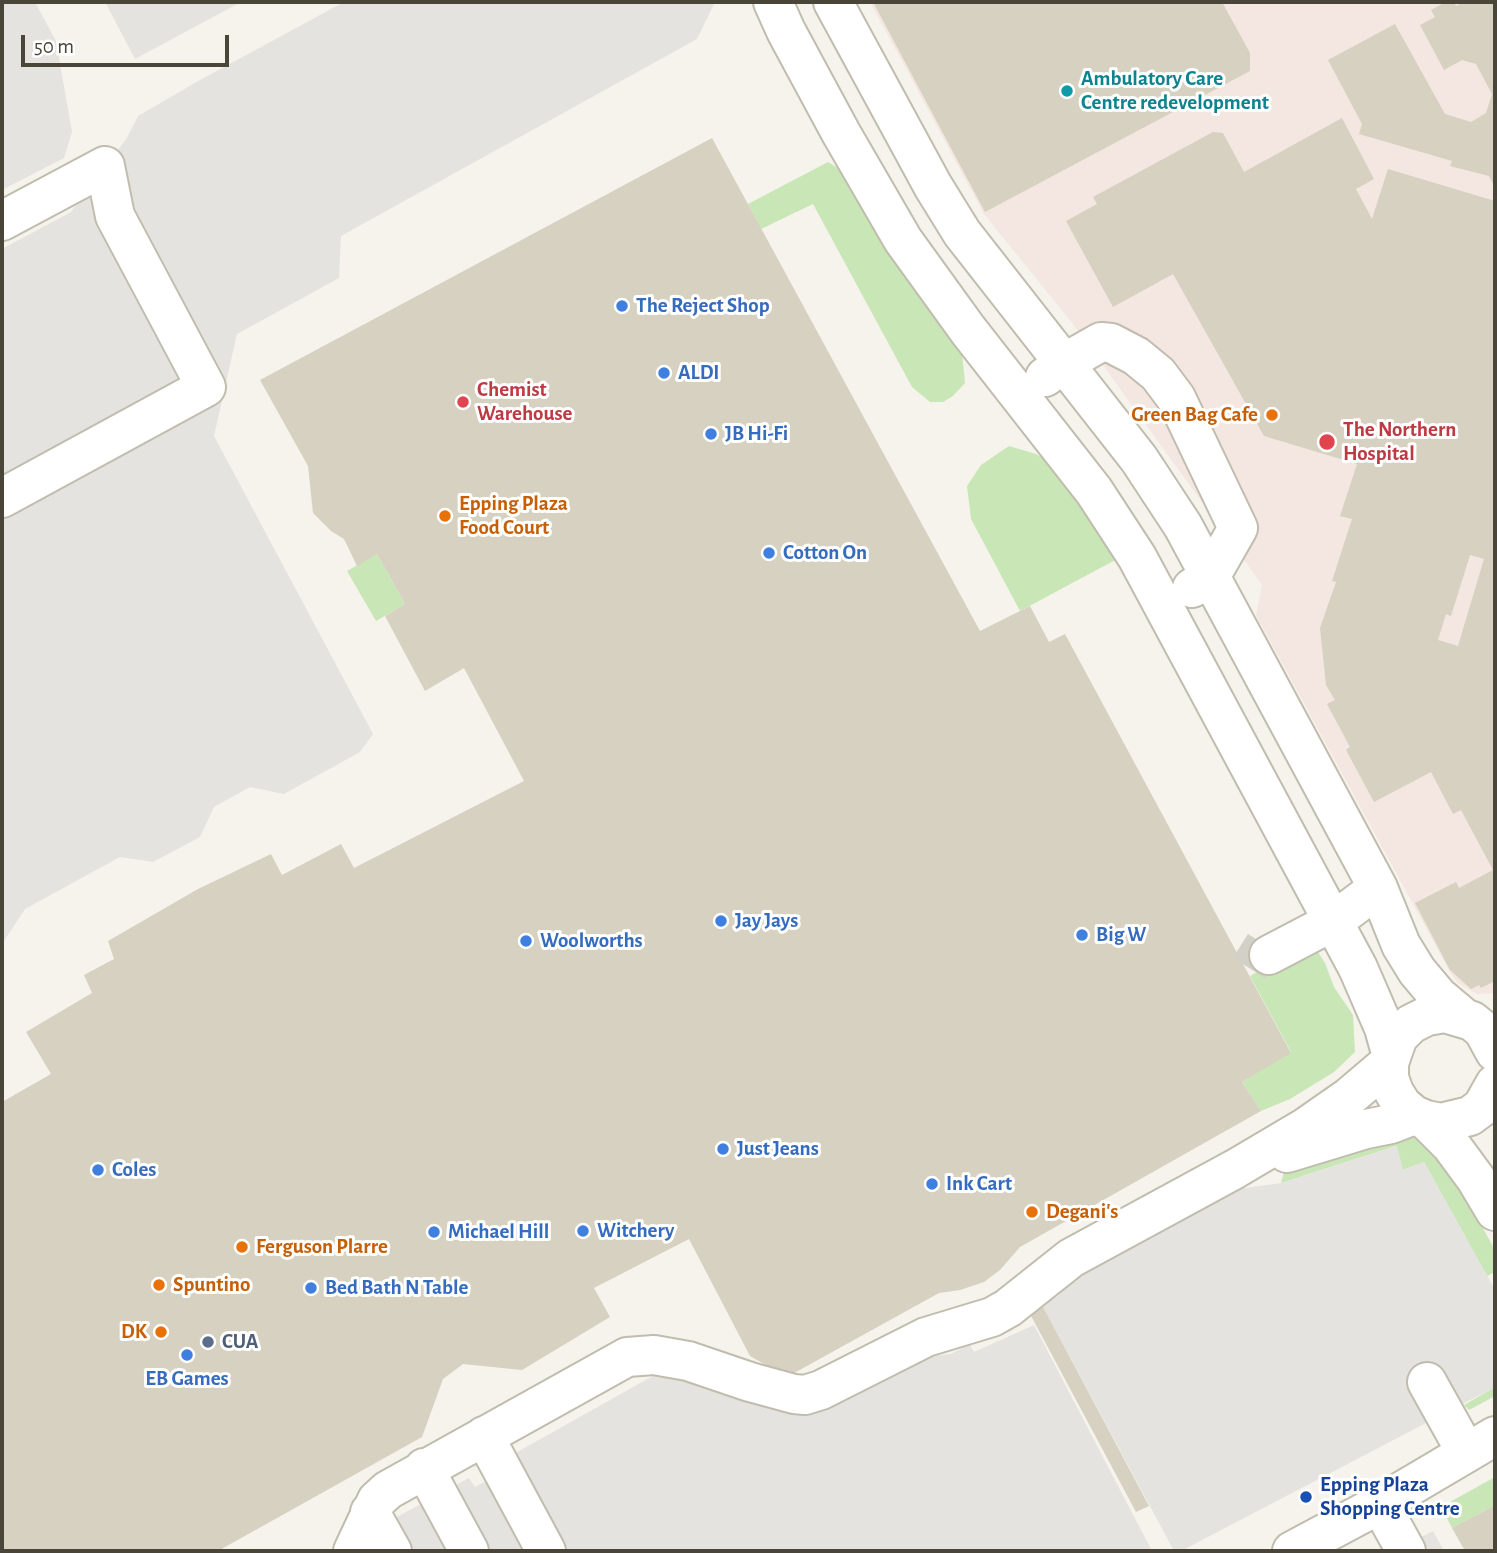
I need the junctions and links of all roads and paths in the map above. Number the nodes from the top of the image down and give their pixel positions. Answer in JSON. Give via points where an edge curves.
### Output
{"nodes":[{"id":1,"x":773,"y":2,"type":"edge"},
{"id":2,"x":834,"y":2,"type":"edge"},
{"id":3,"x":895,"y":114,"type":"junction"},
{"id":4,"x":846,"y":141,"type":"junction"},
{"id":5,"x":2,"y":221,"type":"edge"},
{"id":6,"x":1064,"y":363,"type":"junction"},
{"id":7,"x":1020,"y":396,"type":"junction"},
{"id":8,"x":2,"y":498,"type":"edge"},
{"id":9,"x":1210,"y":577,"type":"junction"},
{"id":10,"x":1163,"y":605,"type":"junction"},
{"id":11,"x":1378,"y":888,"type":"junction"},
{"id":12,"x":1330,"y":913,"type":"junction"},
{"id":13,"x":1267,"y":950,"type":"tunnel mouth"},
{"id":14,"x":1463,"y":1017,"type":"junction"},
{"id":15,"x":1495,"y":1052,"type":"edge"},
{"id":16,"x":1390,"y":1058,"type":"junction"},
{"id":17,"x":1495,"y":1084,"type":"edge"},
{"id":18,"x":1420,"y":1117,"type":"junction"},
{"id":19,"x":1235,"y":1169,"type":"junction"},
{"id":20,"x":1495,"y":1211,"type":"edge"},
{"id":21,"x":1427,"y":1382,"type":"dead end"},
{"id":22,"x":484,"y":1436,"type":"junction"},
{"id":23,"x":1481,"y":1444,"type":"edge"},
{"id":24,"x":424,"y":1468,"type":"junction"},
{"id":25,"x":1380,"y":1504,"type":"junction"},
{"id":26,"x":370,"y":1511,"type":"junction"},
{"id":27,"x":353,"y":1551,"type":"edge"},
{"id":28,"x":392,"y":1551,"type":"edge"},
{"id":29,"x":469,"y":1551,"type":"edge"},
{"id":30,"x":546,"y":1551,"type":"edge"},
{"id":31,"x":1292,"y":1551,"type":"edge"},
{"id":32,"x":1405,"y":1551,"type":"edge"}],
"edges":[{"from":1,"to":4,"type":"street"},
{"from":2,"to":3,"type":"street"},
{"from":3,"to":4,"type":"street"},
{"from":3,"to":6,"type":"street","via":[[962,233]]},
{"from":4,"to":7,"type":"street","via":[[911,251]]},
{"from":5,"to":8,"type":"street","via":[[105,166],[115,216],[206,387]]},
{"from":6,"to":7,"type":"street"},
{"from":6,"to":9,"type":"street","via":[[1139,459]]},
{"from":6,"to":9,"type":"street","via":[[1101,342],[1111,343],[1158,374],[1176,398],[1238,528]]},
{"from":7,"to":10,"type":"street","via":[[1094,491]]},
{"from":9,"to":10,"type":"street"},
{"from":9,"to":11,"type":"street"},
{"from":10,"to":12,"type":"street"},
{"from":11,"to":12,"type":"street"},
{"from":11,"to":14,"type":"street","via":[[1417,971],[1437,996]]},
{"from":12,"to":13,"type":"street"},
{"from":12,"to":16,"type":"street","via":[[1379,1016]]},
{"from":14,"to":15,"type":"street","via":[[1483,1030]]},
{"from":14,"to":16,"type":"street","via":[[1445,1013],[1411,1024],[1398,1037]]},
{"from":16,"to":18,"type":"street","via":[[1394,1092],[1402,1105]]},
{"from":16,"to":19,"type":"street","via":[[1349,1097]]},
{"from":17,"to":18,"type":"street","via":[[1482,1107],[1470,1116],[1441,1123]]},
{"from":18,"to":19,"type":"street"},
{"from":18,"to":20,"type":"street","via":[[1451,1145]]},
{"from":19,"to":22,"type":"street","via":[[1071,1258],[1000,1312],[926,1337],[821,1390],[794,1394],[688,1362],[639,1354]]},
{"from":21,"to":23,"type":"street"},
{"from":22,"to":24,"type":"street"},
{"from":22,"to":30,"type":"street"},
{"from":23,"to":25,"type":"street"},
{"from":24,"to":26,"type":"street","via":[[388,1490]]},
{"from":24,"to":29,"type":"street"},
{"from":25,"to":31,"type":"street"},
{"from":25,"to":32,"type":"street"},
{"from":26,"to":27,"type":"street"},
{"from":26,"to":28,"type":"street"}]}
